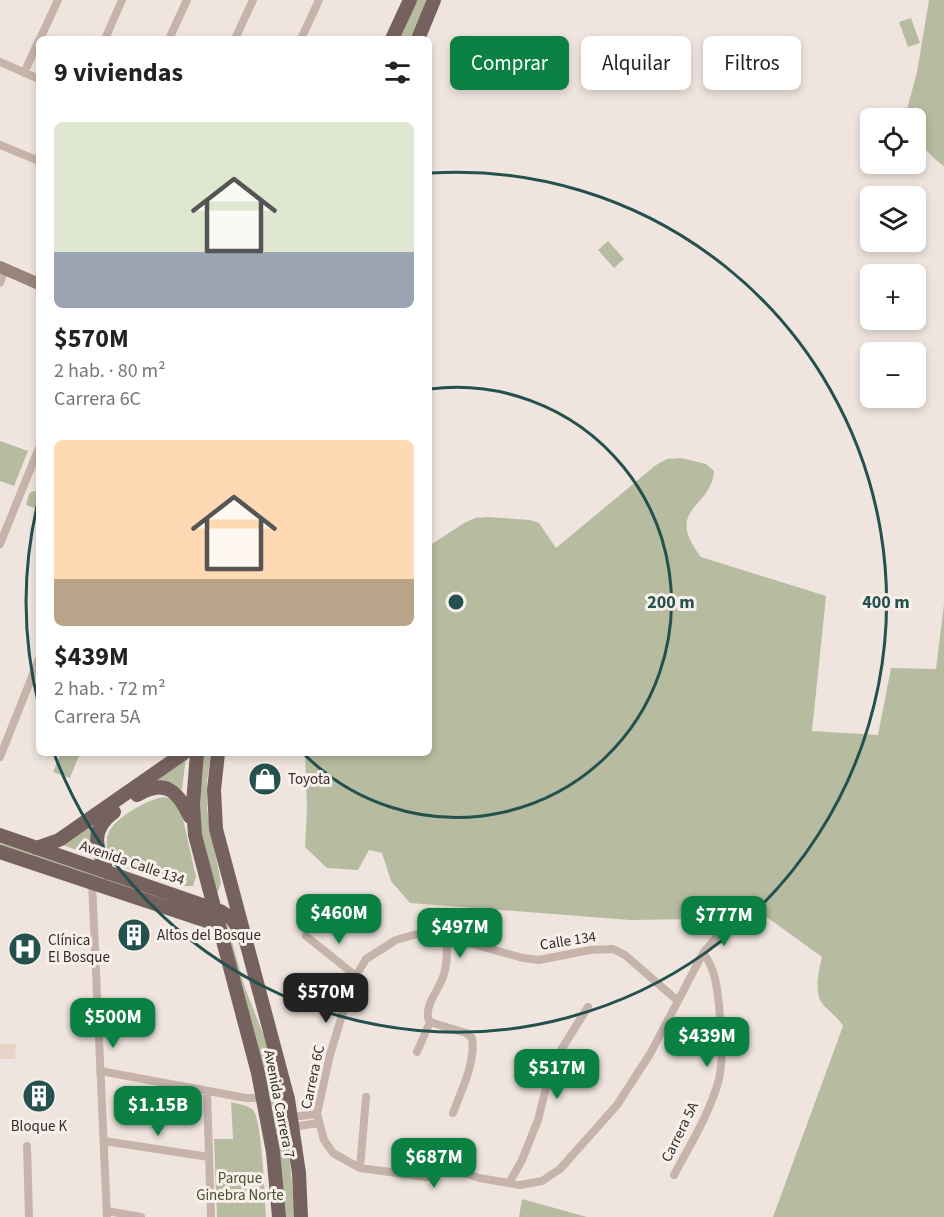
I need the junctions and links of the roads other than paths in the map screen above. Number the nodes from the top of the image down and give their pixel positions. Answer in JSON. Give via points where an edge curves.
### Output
{"nodes":[{"id":1,"x":58,"y":0,"type":"edge"},
{"id":2,"x":122,"y":0,"type":"edge"},
{"id":3,"x":187,"y":0,"type":"edge"},
{"id":4,"x":253,"y":0,"type":"edge"},
{"id":5,"x":319,"y":0,"type":"edge"},
{"id":6,"x":410,"y":0,"type":"edge"},
{"id":7,"x":434,"y":0,"type":"edge"},
{"id":8,"x":41,"y":36,"type":"edge"},
{"id":9,"x":106,"y":36,"type":"edge"},
{"id":10,"x":170,"y":36,"type":"edge"},
{"id":11,"x":236,"y":36,"type":"edge"},
{"id":12,"x":302,"y":36,"type":"edge"},
{"id":13,"x":393,"y":36,"type":"edge"},
{"id":14,"x":419,"y":36,"type":"edge"},
{"id":15,"x":36,"y":47,"type":"edge"},
{"id":16,"x":0,"y":62,"type":"edge"},
{"id":17,"x":24,"y":73,"type":"junction"},
{"id":18,"x":36,"y":78,"type":"edge"},
{"id":19,"x":0,"y":145,"type":"edge"},
{"id":20,"x":36,"y":160,"type":"edge"},
{"id":21,"x":3,"y":268,"type":"edge"},
{"id":22,"x":36,"y":283,"type":"edge"},
{"id":23,"x":0,"y":284,"type":"edge"},
{"id":24,"x":36,"y":466,"type":"edge"},
{"id":25,"x":0,"y":544,"type":"edge"},
{"id":26,"x":36,"y":667,"type":"edge"},
{"id":27,"x":180,"y":756,"type":"edge"},
{"id":28,"x":197,"y":756,"type":"edge"},
{"id":29,"x":218,"y":756,"type":"edge"},
{"id":30,"x":0,"y":757,"type":"edge"},
{"id":31,"x":193,"y":823,"type":"junction"},
{"id":32,"x":0,"y":835,"type":"edge"},
{"id":33,"x":36,"y":848,"type":"junction"},
{"id":34,"x":0,"y":852,"type":"edge"},
{"id":35,"x":108,"y":873,"type":"junction"},
{"id":36,"x":228,"y":881,"type":"junction"},
{"id":37,"x":92,"y":883,"type":"junction"},
{"id":38,"x":214,"y":909,"type":"junction"},
{"id":39,"x":201,"y":920,"type":"junction"},
{"id":40,"x":219,"y":925,"type":"junction"},
{"id":41,"x":736,"y":928,"type":"dead end"},
{"id":42,"x":244,"y":936,"type":"junction"},
{"id":43,"x":306,"y":936,"type":"dead end"},
{"id":44,"x":447,"y":937,"type":"junction"},
{"id":45,"x":703,"y":953,"type":"junction"},
{"id":46,"x":356,"y":976,"type":"junction"},
{"id":47,"x":678,"y":1001,"type":"junction"},
{"id":48,"x":588,"y":1007,"type":"dead end"},
{"id":49,"x":430,"y":1022,"type":"junction"},
{"id":50,"x":417,"y":1052,"type":"dead end"},
{"id":51,"x":100,"y":1071,"type":"junction"},
{"id":52,"x":207,"y":1092,"type":"junction"},
{"id":53,"x":366,"y":1097,"type":"dead end"},
{"id":54,"x":263,"y":1098,"type":"junction"},
{"id":55,"x":453,"y":1113,"type":"dead end"},
{"id":56,"x":317,"y":1118,"type":"junction"},
{"id":57,"x":293,"y":1122,"type":"junction"},
{"id":58,"x":104,"y":1141,"type":"junction"},
{"id":59,"x":27,"y":1146,"type":"dead end"},
{"id":60,"x":209,"y":1157,"type":"junction"},
{"id":61,"x":360,"y":1168,"type":"junction"},
{"id":62,"x":674,"y":1175,"type":"dead end"},
{"id":63,"x":509,"y":1183,"type":"junction"},
{"id":64,"x":107,"y":1214,"type":"edge"},
{"id":65,"x":29,"y":1217,"type":"edge"},
{"id":66,"x":141,"y":1217,"type":"edge"},
{"id":67,"x":211,"y":1217,"type":"edge"},
{"id":68,"x":279,"y":1217,"type":"edge"},
{"id":69,"x":301,"y":1217,"type":"edge"}],
"edges":[{"from":1,"to":8,"type":"street"},
{"from":2,"to":9,"type":"street"},
{"from":3,"to":10,"type":"street"},
{"from":4,"to":11,"type":"street"},
{"from":5,"to":12,"type":"street"},
{"from":6,"to":13,"type":"main road"},
{"from":7,"to":14,"type":"main road"},
{"from":15,"to":17,"type":"street"},
{"from":16,"to":17,"type":"street"},
{"from":17,"to":18,"type":"street"},
{"from":19,"to":20,"type":"street"},
{"from":21,"to":22,"type":"street"},
{"from":21,"to":23,"type":"street"},
{"from":24,"to":25,"type":"street"},
{"from":26,"to":30,"type":"street"},
{"from":27,"to":33,"type":"main road","via":[[59,840]]},
{"from":28,"to":31,"type":"main road","name":"Avenida Carrera 7"},
{"from":29,"to":36,"type":"main road","name":"Avenida Carrera 7","via":[[214,808]]},
{"from":31,"to":35,"type":"main road","via":[[175,792],[157,786],[143,792],[100,826],[97,842]]},
{"from":31,"to":38,"type":"main road","name":"Avenida Carrera 7"},
{"from":32,"to":33,"type":"main road","name":"Avenida Calle 134"},
{"from":33,"to":35,"type":"main road","name":"Avenida Calle 134"},
{"from":34,"to":37,"type":"main road","name":"Avenida Calle 134"},
{"from":35,"to":38,"type":"main road","name":"Avenida Calle 134"},
{"from":36,"to":38,"type":"main road","via":[[224,896]]},
{"from":36,"to":42,"type":"main road","name":"Avenida Carrera 7"},
{"from":37,"to":39,"type":"main road","name":"Avenida Calle 134"},
{"from":37,"to":51,"type":"street"},
{"from":38,"to":39,"type":"main road"},
{"from":38,"to":40,"type":"main road","name":"Avenida Carrera 7"},
{"from":38,"to":42,"type":"main road","name":"Avenida Calle 134","via":[[231,918]]},
{"from":39,"to":40,"type":"main road","name":"Avenida Calle 134"},
{"from":40,"to":54,"type":"main road","name":"Avenida Carrera 7"},
{"from":41,"to":45,"type":"street","via":[[720,933]]},
{"from":42,"to":57,"type":"main road","name":"Avenida Carrera 7"},
{"from":43,"to":46,"type":"street"},
{"from":44,"to":46,"type":"street","name":"Carrera 6C","via":[[417,934],[396,940],[366,959]]},
{"from":44,"to":47,"type":"street","name":"Calle 134","via":[[539,960],[613,949]]},
{"from":44,"to":49,"type":"street","via":[[446,965],[428,1007]]},
{"from":45,"to":47,"type":"street"},
{"from":45,"to":62,"type":"street","name":"Carrera 5A","via":[[711,963],[718,996],[722,1052],[719,1078]]},
{"from":46,"to":56,"type":"street","name":"Carrera 6C","via":[[330,1055]]},
{"from":47,"to":63,"type":"street","via":[[617,1105],[560,1169],[542,1181]]},
{"from":48,"to":63,"type":"street","via":[[561,1050],[522,1161]]},
{"from":49,"to":50,"type":"street"},
{"from":49,"to":55,"type":"street","via":[[472,1038],[474,1047]]},
{"from":51,"to":52,"type":"street"},
{"from":51,"to":58,"type":"street"},
{"from":52,"to":54,"type":"street"},
{"from":52,"to":60,"type":"street"},
{"from":53,"to":61,"type":"street"},
{"from":54,"to":68,"type":"main road","name":"Avenida Carrera 7"},
{"from":56,"to":57,"type":"street"},
{"from":56,"to":61,"type":"street","name":"Carrera 6C","via":[[333,1153]]},
{"from":57,"to":69,"type":"main road","name":"Avenida Carrera 7"},
{"from":58,"to":60,"type":"street"},
{"from":58,"to":64,"type":"street"},
{"from":59,"to":65,"type":"street"},
{"from":60,"to":67,"type":"street"},
{"from":61,"to":63,"type":"street","via":[[427,1177],[456,1169]]},
{"from":64,"to":66,"type":"street"}]}
